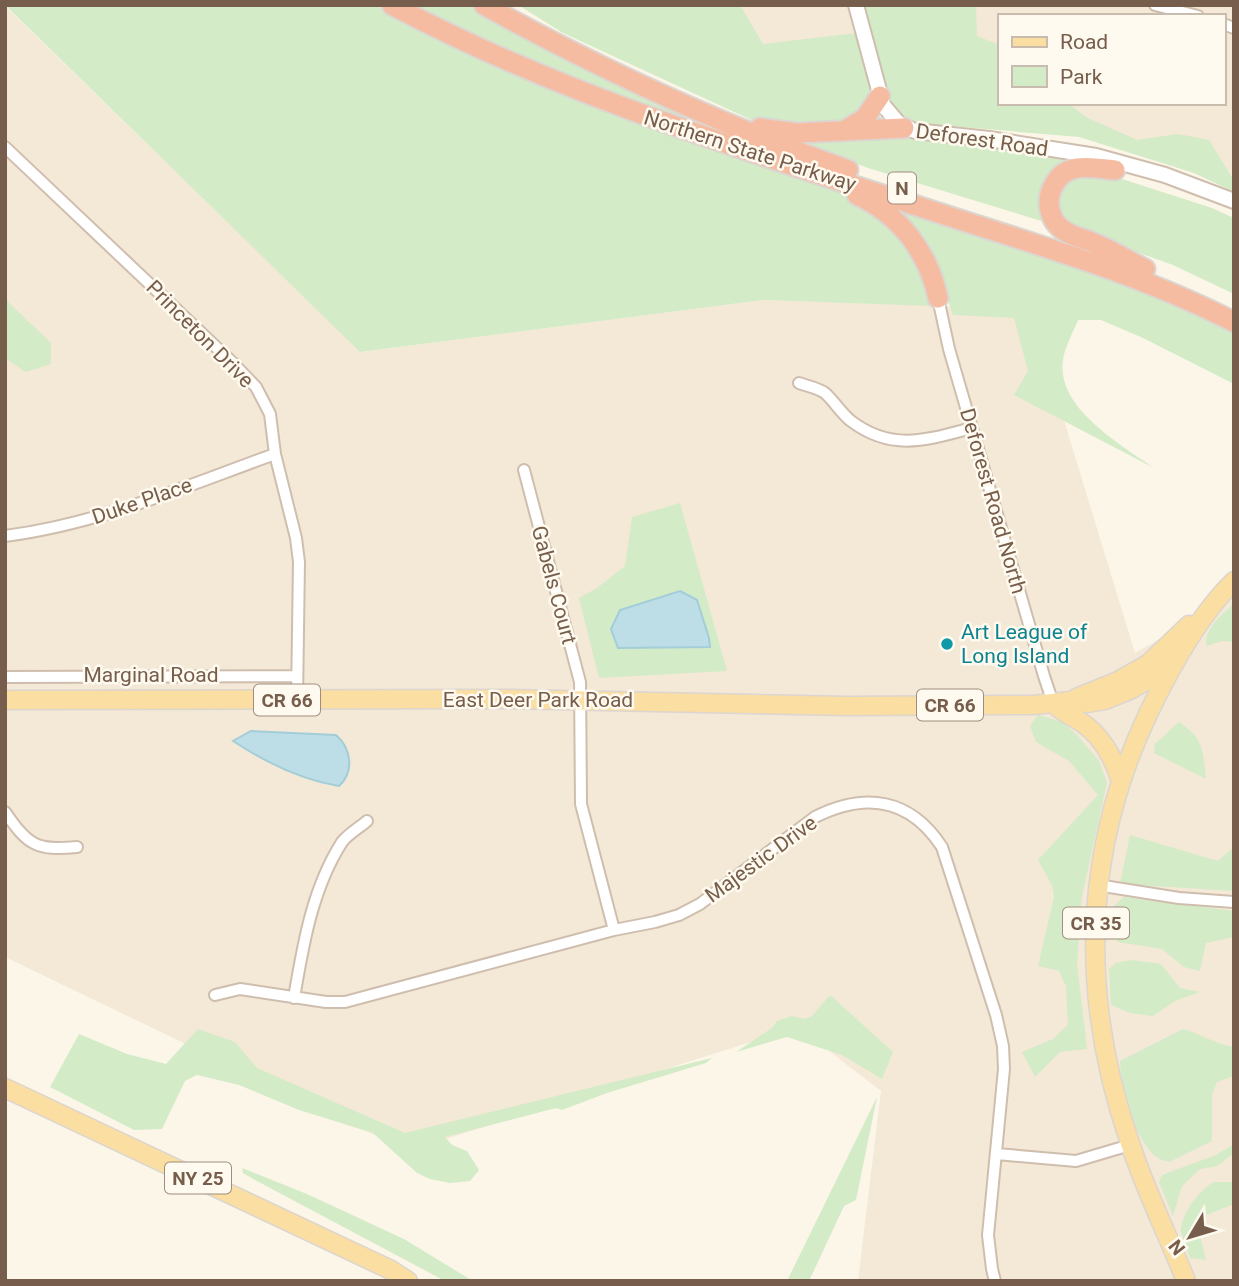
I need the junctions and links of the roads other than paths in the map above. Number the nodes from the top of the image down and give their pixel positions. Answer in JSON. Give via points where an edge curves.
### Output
{"nodes":[{"id":1,"x":392,"y":5,"type":"edge"},
{"id":2,"x":484,"y":5,"type":"edge"},
{"id":3,"x":856,"y":5,"type":"edge"},
{"id":4,"x":1155,"y":5,"type":"edge"},
{"id":5,"x":1170,"y":7,"type":"edge"},
{"id":6,"x":1192,"y":14,"type":"edge"},
{"id":7,"x":663,"y":96,"type":"junction"},
{"id":8,"x":880,"y":96,"type":"junction"},
{"id":9,"x":904,"y":128,"type":"junction"},
{"id":10,"x":844,"y":132,"type":"junction"},
{"id":11,"x":5,"y":148,"type":"edge"},
{"id":12,"x":1069,"y":153,"type":"junction"},
{"id":13,"x":796,"y":166,"type":"junction"},
{"id":14,"x":1115,"y":170,"type":"junction"},
{"id":15,"x":1234,"y":201,"type":"edge"},
{"id":16,"x":1234,"y":212,"type":"edge"},
{"id":17,"x":1145,"y":269,"type":"junction"},
{"id":18,"x":938,"y":298,"type":"joint"},
{"id":19,"x":1234,"y":308,"type":"edge"},
{"id":20,"x":1234,"y":322,"type":"edge"},
{"id":21,"x":799,"y":383,"type":"dead end"},
{"id":22,"x":972,"y":428,"type":"junction"},
{"id":23,"x":275,"y":454,"type":"junction"},
{"id":24,"x":524,"y":470,"type":"dead end"},
{"id":25,"x":5,"y":536,"type":"edge"},
{"id":26,"x":1230,"y":585,"type":"edge"},
{"id":27,"x":1173,"y":665,"type":"junction"},
{"id":28,"x":297,"y":676,"type":"junction"},
{"id":29,"x":5,"y":677,"type":"edge"},
{"id":30,"x":5,"y":700,"type":"edge"},
{"id":31,"x":297,"y":700,"type":"junction"},
{"id":32,"x":581,"y":700,"type":"junction"},
{"id":33,"x":1062,"y":702,"type":"junction"},
{"id":34,"x":1102,"y":742,"type":"junction"},
{"id":35,"x":1121,"y":781,"type":"junction"},
{"id":36,"x":5,"y":812,"type":"edge"},
{"id":37,"x":367,"y":821,"type":"dead end"},
{"id":38,"x":1108,"y":832,"type":"junction"},
{"id":39,"x":77,"y":847,"type":"dead end"},
{"id":40,"x":1097,"y":885,"type":"junction"},
{"id":41,"x":1234,"y":902,"type":"edge"},
{"id":42,"x":614,"y":930,"type":"junction"},
{"id":43,"x":215,"y":995,"type":"dead end"},
{"id":44,"x":294,"y":998,"type":"junction"},
{"id":45,"x":5,"y":1087,"type":"edge"},
{"id":46,"x":1130,"y":1145,"type":"junction"},
{"id":47,"x":996,"y":1154,"type":"junction"},
{"id":48,"x":386,"y":1275,"type":"edge"},
{"id":49,"x":408,"y":1281,"type":"edge"},
{"id":50,"x":995,"y":1281,"type":"edge"},
{"id":51,"x":1186,"y":1281,"type":"edge"}],
"edges":[{"from":1,"to":13,"type":"highway","name":"Northern State Parkway","number":"N","via":[[569,87]]},
{"from":2,"to":7,"type":"highway","name":"Northern State Parkway","number":"N"},
{"from":3,"to":8,"type":"street","name":"Deforest Road"},
{"from":4,"to":5,"type":"street"},
{"from":5,"to":6,"type":"street"},
{"from":7,"to":10,"type":"highway","via":[[767,130]]},
{"from":7,"to":17,"type":"highway","name":"Northern State Parkway","number":"N","via":[[816,159]]},
{"from":8,"to":9,"type":"street","name":"Deforest Road","via":[[889,115]]},
{"from":8,"to":10,"type":"highway","via":[[865,118]]},
{"from":9,"to":10,"type":"highway"},
{"from":9,"to":12,"type":"street","name":"Deforest Road"},
{"from":11,"to":23,"type":"street","name":"Princeton Drive","via":[[256,387],[270,414]]},
{"from":12,"to":14,"type":"street","name":"Deforest Road"},
{"from":12,"to":15,"type":"street","name":"Deforest Road","via":[[1145,169]]},
{"from":13,"to":18,"type":"highway","via":[[891,216],[920,251]]},
{"from":13,"to":20,"type":"highway","name":"Northern State Parkway","number":"N","via":[[1120,273]]},
{"from":14,"to":16,"type":"street","name":"Deforest Road"},
{"from":14,"to":17,"type":"highway","via":[[1084,167],[1068,171],[1054,186],[1049,209],[1064,231]]},
{"from":17,"to":19,"type":"highway","name":"Northern State Parkway","number":"N"},
{"from":18,"to":22,"type":"street","name":"Deforest Road North"},
{"from":21,"to":22,"type":"street","via":[[823,392],[851,421],[888,440],[910,442]]},
{"from":22,"to":33,"type":"street","name":"Deforest Road North","via":[[1032,636]]},
{"from":23,"to":25,"type":"street","name":"Duke Place","via":[[69,526]]},
{"from":23,"to":28,"type":"street","name":"Princeton Drive","via":[[299,562]]},
{"from":24,"to":32,"type":"street","name":"Gabels Court","via":[[566,623]]},
{"from":26,"to":27,"type":"main road","number":"CR 35"},
{"from":26,"to":33,"type":"main road","name":"East Deer Park Road","number":"CR 66","via":[[1148,664]]},
{"from":27,"to":33,"type":"main road","name":"East Deer Park Road","number":"CR 66","via":[[1105,700]]},
{"from":27,"to":35,"type":"main road","number":"CR 35"},
{"from":28,"to":29,"type":"street","name":"Marginal Road"},
{"from":28,"to":31,"type":"street","name":"Princeton Drive"},
{"from":30,"to":31,"type":"main road","name":"East Deer Park Road","number":"CR 66"},
{"from":31,"to":32,"type":"main road","name":"East Deer Park Road","number":"CR 66"},
{"from":32,"to":33,"type":"main road","name":"East Deer Park Road","number":"CR 66","via":[[836,706]]},
{"from":32,"to":42,"type":"street","name":"Gabels Court","via":[[581,804]]},
{"from":33,"to":34,"type":"main road","via":[[1059,709]]},
{"from":34,"to":35,"type":"main road"},
{"from":34,"to":38,"type":"main road","via":[[1110,776]]},
{"from":35,"to":38,"type":"main road","number":"CR 35"},
{"from":36,"to":39,"type":"street","via":[[18,831],[41,847]]},
{"from":37,"to":44,"type":"street","via":[[343,840],[315,902]]},
{"from":38,"to":40,"type":"main road","number":"CR 35"},
{"from":40,"to":41,"type":"street"},
{"from":40,"to":46,"type":"main road","number":"CR 35","via":[[1094,959],[1098,1015]]},
{"from":42,"to":44,"type":"street","name":"Majestic Drive","via":[[345,1002]]},
{"from":42,"to":47,"type":"street","name":"Majestic Drive","via":[[655,922],[700,904],[815,817],[836,807],[857,802],[902,809],[920,820],[942,847],[996,1015],[1004,1069]]},
{"from":43,"to":44,"type":"street","name":"Majestic Drive","via":[[240,989]]},
{"from":45,"to":48,"type":"main road","number":"NY 25"},
{"from":46,"to":47,"type":"street","via":[[1076,1161]]},
{"from":46,"to":51,"type":"main road","number":"CR 35"},
{"from":47,"to":50,"type":"street","name":"Majestic Drive","via":[[988,1235]]},
{"from":48,"to":49,"type":"main road","number":"NY 25"}]}
